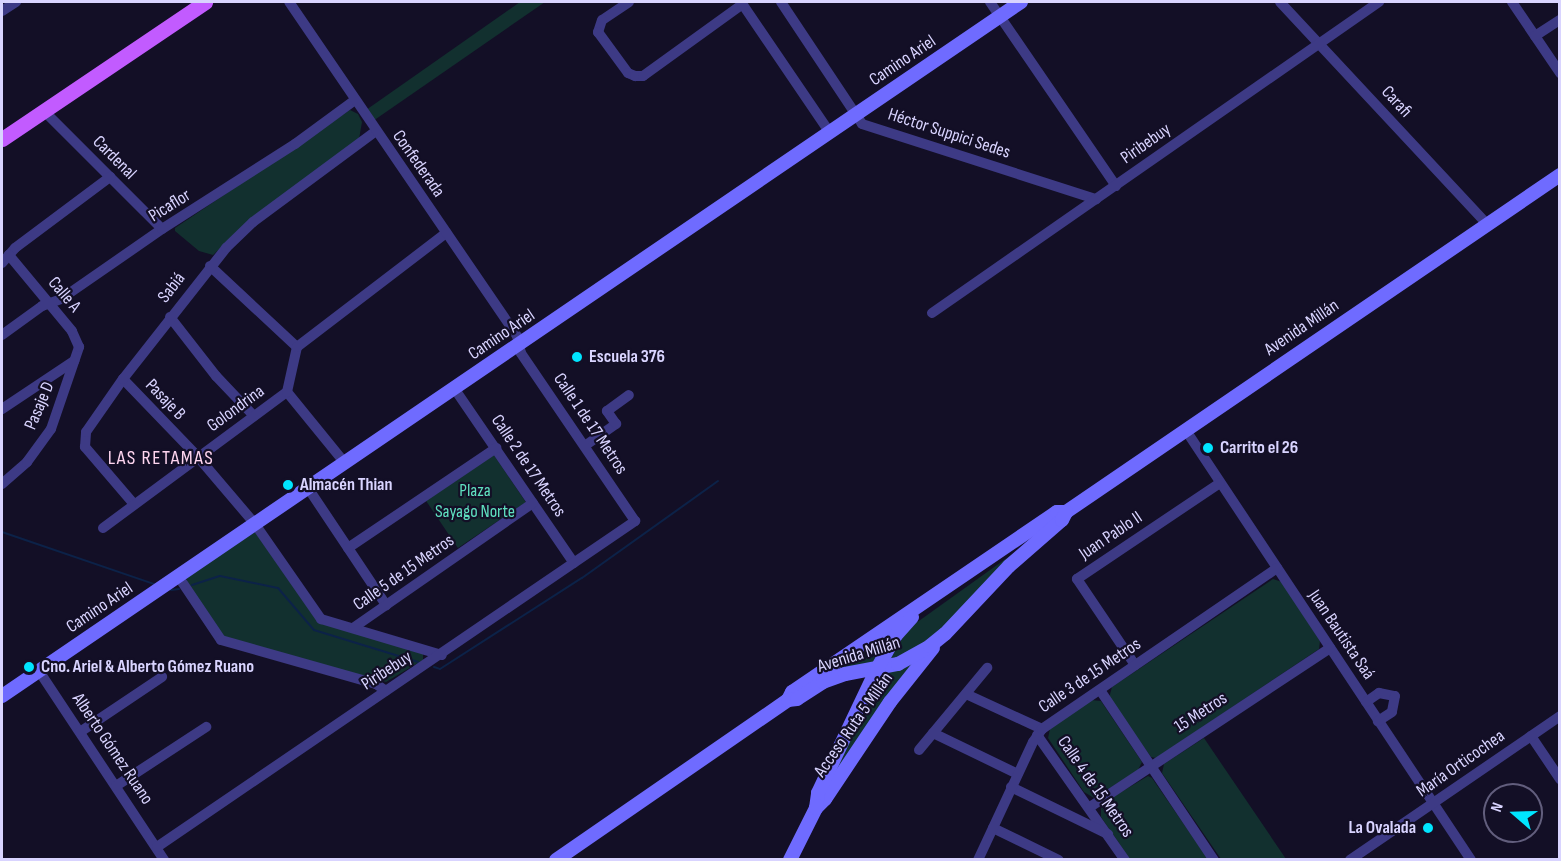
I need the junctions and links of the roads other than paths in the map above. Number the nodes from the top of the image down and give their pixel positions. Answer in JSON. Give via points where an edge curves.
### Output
{"nodes":[{"id":1,"x":16,"y":2,"type":"edge"},
{"id":2,"x":205,"y":2,"type":"edge"},
{"id":3,"x":289,"y":2,"type":"edge"},
{"id":4,"x":629,"y":2,"type":"edge"},
{"id":5,"x":781,"y":2,"type":"edge"},
{"id":6,"x":990,"y":2,"type":"edge"},
{"id":7,"x":1021,"y":2,"type":"edge"},
{"id":8,"x":1280,"y":2,"type":"edge"},
{"id":9,"x":1378,"y":2,"type":"edge"},
{"id":10,"x":1512,"y":2,"type":"edge"},
{"id":11,"x":742,"y":3,"type":"edge"},
{"id":12,"x":2,"y":11,"type":"edge"},
{"id":13,"x":1000,"y":16,"type":"junction"},
{"id":14,"x":1560,"y":20,"type":"edge"},
{"id":15,"x":1535,"y":36,"type":"junction"},
{"id":16,"x":1319,"y":43,"type":"junction"},
{"id":17,"x":1560,"y":73,"type":"edge"},
{"id":18,"x":355,"y":100,"type":"junction"},
{"id":19,"x":43,"y":110,"type":"junction"},
{"id":20,"x":856,"y":115,"type":"junction"},
{"id":21,"x":376,"y":131,"type":"junction"},
{"id":22,"x":830,"y":133,"type":"junction"},
{"id":23,"x":2,"y":140,"type":"edge"},
{"id":24,"x":1560,"y":175,"type":"edge"},
{"id":25,"x":110,"y":177,"type":"junction"},
{"id":26,"x":1116,"y":186,"type":"junction"},
{"id":27,"x":1096,"y":199,"type":"junction"},
{"id":28,"x":1487,"y":224,"type":"junction"},
{"id":29,"x":162,"y":229,"type":"junction"},
{"id":30,"x":446,"y":233,"type":"junction"},
{"id":31,"x":5,"y":259,"type":"edge"},
{"id":32,"x":210,"y":266,"type":"junction"},
{"id":33,"x":51,"y":305,"type":"junction"},
{"id":34,"x":932,"y":313,"type":"dead end"},
{"id":35,"x":170,"y":317,"type":"junction"},
{"id":36,"x":2,"y":335,"type":"edge"},
{"id":37,"x":519,"y":345,"type":"junction"},
{"id":38,"x":297,"y":347,"type":"junction"},
{"id":39,"x":74,"y":361,"type":"junction"},
{"id":40,"x":123,"y":379,"type":"junction"},
{"id":41,"x":454,"y":388,"type":"junction"},
{"id":42,"x":287,"y":392,"type":"junction"},
{"id":43,"x":629,"y":395,"type":"dead end"},
{"id":44,"x":2,"y":409,"type":"edge"},
{"id":45,"x":254,"y":416,"type":"junction"},
{"id":46,"x":1185,"y":429,"type":"junction"},
{"id":47,"x":586,"y":445,"type":"junction"},
{"id":48,"x":496,"y":448,"type":"junction"},
{"id":49,"x":198,"y":457,"type":"junction"},
{"id":50,"x":345,"y":463,"type":"junction"},
{"id":51,"x":1220,"y":483,"type":"junction"},
{"id":52,"x":2,"y":484,"type":"edge"},
{"id":53,"x":308,"y":488,"type":"junction"},
{"id":54,"x":133,"y":503,"type":"junction"},
{"id":55,"x":533,"y":503,"type":"junction"},
{"id":56,"x":1066,"y":512,"type":"junction"},
{"id":57,"x":635,"y":520,"type":"joint"},
{"id":58,"x":255,"y":524,"type":"junction"},
{"id":59,"x":103,"y":528,"type":"dead end"},
{"id":60,"x":348,"y":548,"type":"junction"},
{"id":61,"x":574,"y":563,"type":"junction"},
{"id":62,"x":1277,"y":568,"type":"junction"},
{"id":63,"x":178,"y":576,"type":"junction"},
{"id":64,"x":930,"y":599,"type":"junction"},
{"id":65,"x":386,"y":605,"type":"junction"},
{"id":66,"x":353,"y":628,"type":"junction"},
{"id":67,"x":945,"y":634,"type":"junction"},
{"id":68,"x":1330,"y":648,"type":"junction"},
{"id":69,"x":442,"y":655,"type":"junction"},
{"id":70,"x":1135,"y":665,"type":"junction"},
{"id":71,"x":987,"y":668,"type":"dead end"},
{"id":72,"x":878,"y":669,"type":"junction"},
{"id":73,"x":39,"y":670,"type":"junction"},
{"id":74,"x":162,"y":677,"type":"dead end"},
{"id":75,"x":1100,"y":690,"type":"junction"},
{"id":76,"x":386,"y":691,"type":"junction"},
{"id":77,"x":966,"y":694,"type":"junction"},
{"id":78,"x":2,"y":696,"type":"edge"},
{"id":79,"x":788,"y":700,"type":"junction"},
{"id":80,"x":1366,"y":702,"type":"junction"},
{"id":81,"x":1560,"y":716,"type":"edge"},
{"id":82,"x":1378,"y":721,"type":"junction"},
{"id":83,"x":206,"y":726,"type":"dead end"},
{"id":84,"x":80,"y":732,"type":"junction"},
{"id":85,"x":1040,"y":732,"type":"junction"},
{"id":86,"x":933,"y":733,"type":"junction"},
{"id":87,"x":1531,"y":736,"type":"junction"},
{"id":88,"x":919,"y":750,"type":"dead end"},
{"id":89,"x":1150,"y":766,"type":"junction"},
{"id":90,"x":1018,"y":774,"type":"junction"},
{"id":91,"x":1560,"y":779,"type":"edge"},
{"id":92,"x":116,"y":786,"type":"junction"},
{"id":93,"x":1011,"y":787,"type":"junction"},
{"id":94,"x":1434,"y":803,"type":"junction"},
{"id":95,"x":1090,"y":807,"type":"junction"},
{"id":96,"x":816,"y":808,"type":"junction"},
{"id":97,"x":993,"y":828,"type":"junction"},
{"id":98,"x":1108,"y":834,"type":"junction"},
{"id":99,"x":157,"y":847,"type":"junction"},
{"id":100,"x":164,"y":860,"type":"edge"},
{"id":101,"x":556,"y":860,"type":"edge"},
{"id":102,"x":790,"y":860,"type":"edge"},
{"id":103,"x":978,"y":860,"type":"edge"},
{"id":104,"x":1059,"y":860,"type":"edge"},
{"id":105,"x":1125,"y":860,"type":"edge"},
{"id":106,"x":1214,"y":860,"type":"edge"},
{"id":107,"x":1350,"y":860,"type":"edge"},
{"id":108,"x":1471,"y":860,"type":"edge"}],
"edges":[{"from":1,"to":12,"type":"street"},
{"from":2,"to":19,"type":"main road"},
{"from":3,"to":18,"type":"street","name":"Confederada"},
{"from":4,"to":11,"type":"street","via":[[602,20],[598,32],[634,76],[643,76]]},
{"from":5,"to":20,"type":"street","name":"Héctor Suppici Sedes"},
{"from":6,"to":13,"type":"street"},
{"from":7,"to":13,"type":"street","name":"Camino Ariel"},
{"from":8,"to":16,"type":"street","name":"Carafi"},
{"from":9,"to":16,"type":"street","name":"Piribebuy"},
{"from":10,"to":15,"type":"street"},
{"from":11,"to":22,"type":"street"},
{"from":13,"to":20,"type":"street","name":"Camino Ariel"},
{"from":13,"to":26,"type":"street"},
{"from":14,"to":15,"type":"street"},
{"from":15,"to":17,"type":"street"},
{"from":16,"to":26,"type":"street","name":"Piribebuy"},
{"from":16,"to":28,"type":"street","name":"Carafi"},
{"from":18,"to":21,"type":"street","name":"Confederada"},
{"from":18,"to":29,"type":"street","name":"Picaflor","via":[[295,144]]},
{"from":19,"to":23,"type":"main road"},
{"from":19,"to":25,"type":"street","name":"Cardenal"},
{"from":20,"to":22,"type":"street","name":"Camino Ariel"},
{"from":20,"to":27,"type":"street","name":"Héctor Suppici Sedes","via":[[862,124]]},
{"from":21,"to":30,"type":"street","name":"Confederada"},
{"from":21,"to":32,"type":"street","name":"Sabiá","via":[[254,222]]},
{"from":22,"to":37,"type":"street","name":"Camino Ariel"},
{"from":24,"to":28,"type":"street","name":"Avenida Millán"},
{"from":25,"to":29,"type":"street","name":"Cardenal"},
{"from":25,"to":31,"type":"street"},
{"from":26,"to":27,"type":"street","name":"Piribebuy"},
{"from":27,"to":34,"type":"street","name":"Piribebuy"},
{"from":28,"to":46,"type":"street","name":"Avenida Millán"},
{"from":29,"to":33,"type":"street","name":"Picaflor"},
{"from":30,"to":37,"type":"street","name":"Confederada","via":[[517,336]]},
{"from":30,"to":38,"type":"street"},
{"from":31,"to":33,"type":"street","name":"Calle A"},
{"from":32,"to":35,"type":"street","name":"Sabiá"},
{"from":32,"to":38,"type":"street"},
{"from":33,"to":36,"type":"street","name":"Picaflor","via":[[42,306]]},
{"from":33,"to":39,"type":"street","name":"Calle A","via":[[78,339]]},
{"from":35,"to":40,"type":"street","name":"Sabiá"},
{"from":35,"to":45,"type":"street","via":[[216,376]]},
{"from":37,"to":41,"type":"street","name":"Camino Ariel"},
{"from":37,"to":47,"type":"street","name":"Calle 1 de 17 Metros"},
{"from":38,"to":42,"type":"street","name":"Golondrina"},
{"from":39,"to":44,"type":"street"},
{"from":39,"to":52,"type":"street","name":"Pasaje D","via":[[41,447]]},
{"from":40,"to":49,"type":"street","name":"Pasaje B"},
{"from":40,"to":54,"type":"street","name":"Sabiá","via":[[84,440],[85,447]]},
{"from":41,"to":48,"type":"street","name":"Calle 2 de 17 Metros"},
{"from":41,"to":50,"type":"street","name":"Camino Ariel"},
{"from":42,"to":45,"type":"street","name":"Golondrina"},
{"from":42,"to":50,"type":"street"},
{"from":43,"to":47,"type":"street","via":[[607,411],[616,424]]},
{"from":45,"to":49,"type":"street","name":"Golondrina"},
{"from":46,"to":51,"type":"street","name":"Juan Bautista Saá"},
{"from":46,"to":56,"type":"street","name":"Avenida Millán"},
{"from":47,"to":57,"type":"street","name":"Calle 1 de 17 Metros"},
{"from":48,"to":55,"type":"street","name":"Calle 2 de 17 Metros"},
{"from":48,"to":60,"type":"street"},
{"from":49,"to":54,"type":"street","name":"Golondrina"},
{"from":49,"to":58,"type":"street","name":"Pasaje B"},
{"from":50,"to":53,"type":"street","name":"Camino Ariel"},
{"from":51,"to":62,"type":"street","name":"Juan Bautista Saá"},
{"from":51,"to":70,"type":"street","name":"Juan Pablo II","via":[[1077,579]]},
{"from":53,"to":58,"type":"street","name":"Camino Ariel"},
{"from":53,"to":60,"type":"street"},
{"from":54,"to":59,"type":"street","name":"Golondrina"},
{"from":55,"to":61,"type":"street","name":"Calle 2 de 17 Metros"},
{"from":55,"to":65,"type":"street","name":"Calle 5 de 15 Metros"},
{"from":56,"to":64,"type":"street","name":"Avenida Millán","via":[[1057,512]]},
{"from":56,"to":67,"type":"street","name":"Avenida Millán"},
{"from":57,"to":61,"type":"street","name":"Piribebuy"},
{"from":58,"to":63,"type":"street","name":"Camino Ariel"},
{"from":58,"to":66,"type":"street","name":"Pasaje B","via":[[318,615]]},
{"from":60,"to":65,"type":"street"},
{"from":61,"to":69,"type":"street","name":"Piribebuy"},
{"from":62,"to":68,"type":"street","name":"Juan Bautista Saá"},
{"from":62,"to":70,"type":"street","name":"Calle 3 de 15 Metros"},
{"from":63,"to":73,"type":"street","name":"Camino Ariel"},
{"from":63,"to":76,"type":"street","via":[[221,640],[376,684]]},
{"from":64,"to":72,"type":"street","name":"Acceso Ruta 5 Millán","via":[[896,635]]},
{"from":64,"to":79,"type":"street","name":"Avenida Millán","via":[[792,692]]},
{"from":65,"to":66,"type":"street","name":"Calle 5 de 15 Metros"},
{"from":66,"to":69,"type":"street","name":"Pasaje B"},
{"from":67,"to":72,"type":"street","name":"Avenida Millán","via":[[898,664]]},
{"from":67,"to":96,"type":"street","name":"Acceso Ruta 5 Millán","via":[[890,702]]},
{"from":68,"to":80,"type":"street","name":"Juan Bautista Saá"},
{"from":68,"to":89,"type":"street","name":"15 Metros"},
{"from":69,"to":76,"type":"street","name":"Piribebuy"},
{"from":70,"to":75,"type":"street","name":"Calle 3 de 15 Metros"},
{"from":71,"to":77,"type":"street"},
{"from":72,"to":79,"type":"street","name":"Avenida Millán","via":[[845,674]]},
{"from":72,"to":96,"type":"street","name":"Acceso Ruta 5 Millán","via":[[818,793]]},
{"from":73,"to":78,"type":"street","name":"Camino Ariel"},
{"from":73,"to":84,"type":"street","name":"Alberto Gómez Ruano"},
{"from":74,"to":84,"type":"street"},
{"from":75,"to":85,"type":"street","name":"Calle 3 de 15 Metros"},
{"from":75,"to":89,"type":"street"},
{"from":76,"to":99,"type":"street","name":"Piribebuy"},
{"from":77,"to":85,"type":"street"},
{"from":77,"to":86,"type":"street"},
{"from":79,"to":101,"type":"street","name":"Avenida Millán"},
{"from":80,"to":82,"type":"street","name":"Juan Bautista Saá"},
{"from":80,"to":82,"type":"street","via":[[1379,693],[1395,696],[1392,712]]},
{"from":81,"to":87,"type":"street","name":"María Orticochea"},
{"from":82,"to":94,"type":"street","name":"Juan Bautista Saá"},
{"from":83,"to":92,"type":"street"},
{"from":84,"to":92,"type":"street","name":"Alberto Gómez Ruano"},
{"from":85,"to":90,"type":"street","name":"Calle 3 de 15 Metros"},
{"from":85,"to":95,"type":"street","name":"Calle 4 de 15 Metros"},
{"from":86,"to":88,"type":"street"},
{"from":86,"to":90,"type":"street"},
{"from":87,"to":91,"type":"street"},
{"from":87,"to":94,"type":"street","name":"María Orticochea"},
{"from":89,"to":95,"type":"street","name":"15 Metros"},
{"from":89,"to":106,"type":"street"},
{"from":90,"to":93,"type":"street","name":"Calle 3 de 15 Metros"},
{"from":92,"to":99,"type":"street","name":"Alberto Gómez Ruano"},
{"from":93,"to":97,"type":"street","name":"Calle 3 de 15 Metros"},
{"from":93,"to":98,"type":"street"},
{"from":94,"to":107,"type":"street","name":"María Orticochea"},
{"from":94,"to":108,"type":"street","name":"Juan Bautista Saá"},
{"from":95,"to":98,"type":"street","name":"Calle 4 de 15 Metros"},
{"from":96,"to":102,"type":"street","name":"Acceso Ruta 5 Millán"},
{"from":97,"to":103,"type":"street","name":"Calle 3 de 15 Metros"},
{"from":97,"to":104,"type":"street"},
{"from":98,"to":105,"type":"street","name":"Calle 4 de 15 Metros"},
{"from":99,"to":100,"type":"street","name":"Alberto Gómez Ruano"}]}
